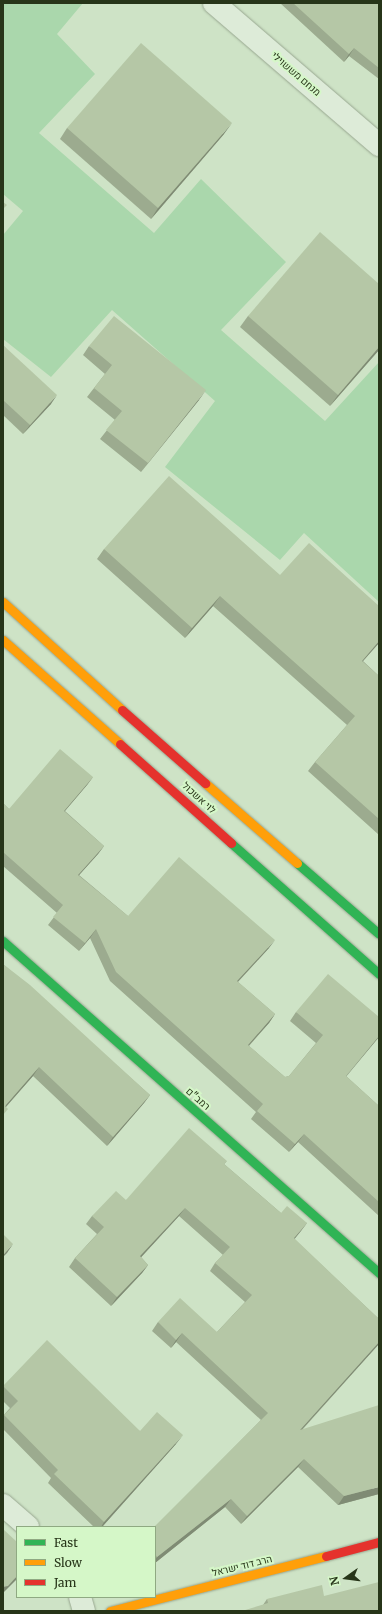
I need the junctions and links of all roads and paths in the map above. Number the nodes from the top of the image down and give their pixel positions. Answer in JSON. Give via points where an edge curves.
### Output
{"nodes":[{"id":1,"x":214,"y":3,"type":"edge"},
{"id":2,"x":379,"y":146,"type":"edge"},
{"id":3,"x":3,"y":602,"type":"edge"},
{"id":4,"x":3,"y":640,"type":"edge"},
{"id":5,"x":379,"y":934,"type":"edge"},
{"id":6,"x":3,"y":941,"type":"edge"},
{"id":7,"x":379,"y":974,"type":"edge"},
{"id":8,"x":379,"y":1273,"type":"edge"},
{"id":9,"x":3,"y":1505,"type":"edge"},
{"id":10,"x":27,"y":1526,"type":"edge"},
{"id":11,"x":379,"y":1542,"type":"edge"},
{"id":12,"x":80,"y":1598,"type":"edge"},
{"id":13,"x":84,"y":1611,"type":"edge"},
{"id":14,"x":110,"y":1611,"type":"edge"}],
"edges":[{"from":1,"to":2,"type":"street","name":"מנחם מששוילי"},
{"from":3,"to":5,"type":"street","name":"לוי אשכול","via":[[76,670]]},
{"from":4,"to":7,"type":"street","name":"לוי אשכול"},
{"from":6,"to":8,"type":"street","name":"רמב\"ם"},
{"from":9,"to":10,"type":"street"},
{"from":11,"to":14,"type":"street","name":"הרב דוד ישראל"},
{"from":12,"to":13,"type":"street"}]}
